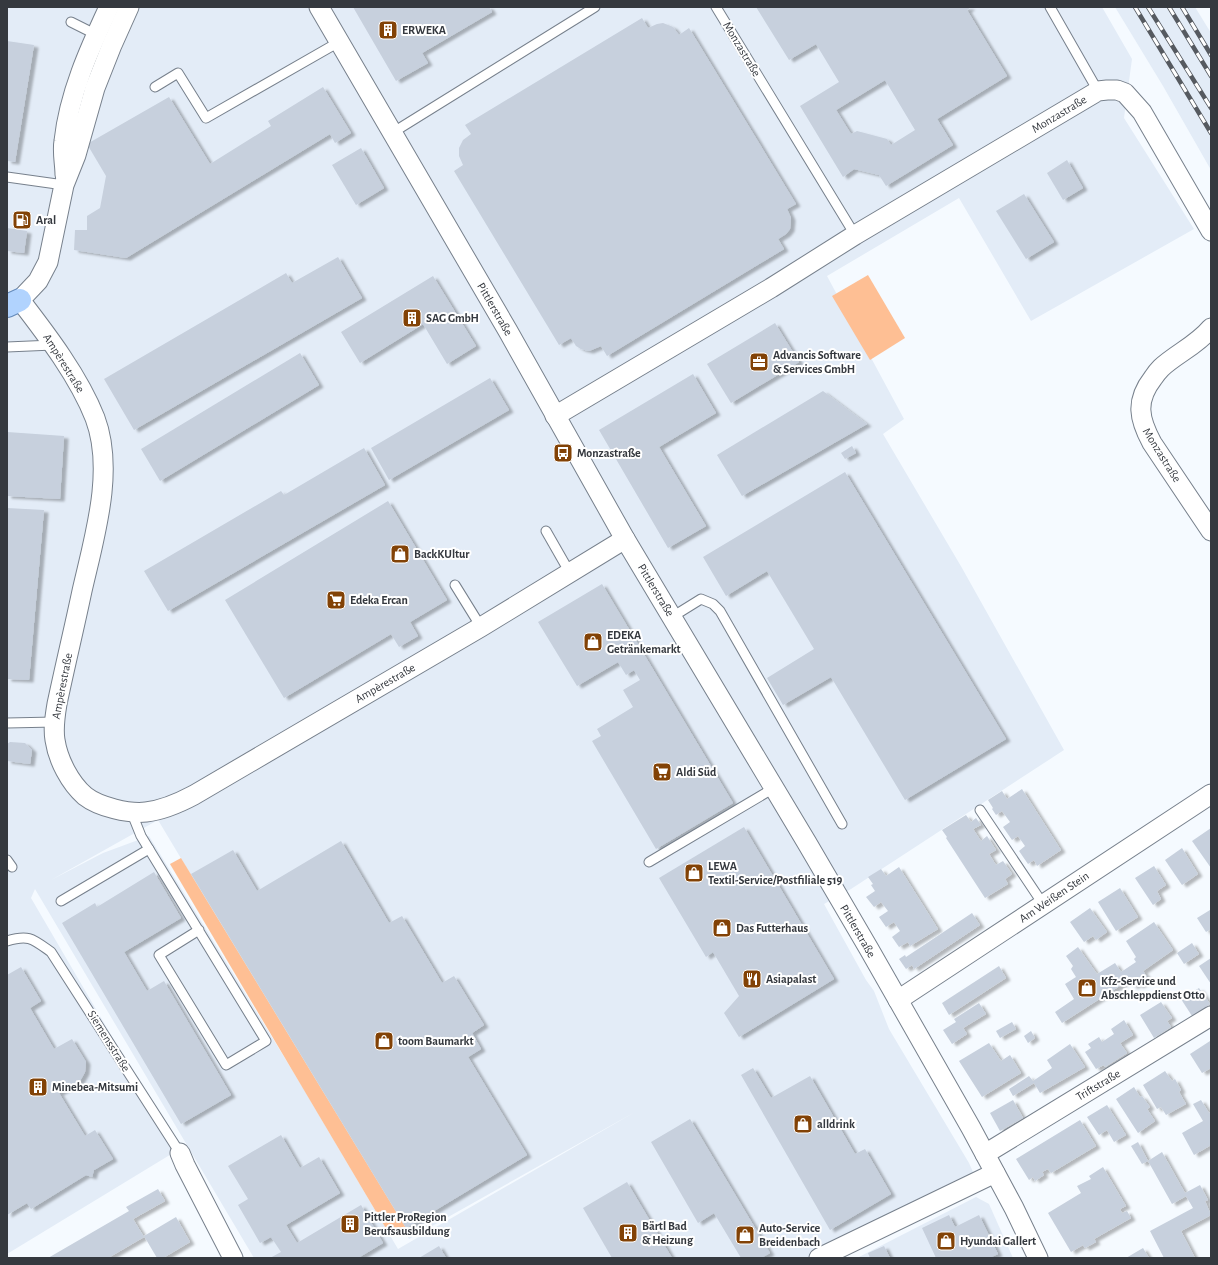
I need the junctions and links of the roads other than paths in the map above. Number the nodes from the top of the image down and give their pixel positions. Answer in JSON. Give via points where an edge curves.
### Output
{"nodes":[{"id":1,"x":109,"y":7,"type":"edge"},
{"id":2,"x":129,"y":7,"type":"edge"},
{"id":3,"x":319,"y":7,"type":"edge"},
{"id":4,"x":595,"y":7,"type":"edge"},
{"id":5,"x":716,"y":7,"type":"edge"},
{"id":6,"x":1050,"y":7,"type":"edge"},
{"id":7,"x":72,"y":22,"type":"dead end"},
{"id":8,"x":97,"y":33,"type":"junction"},
{"id":9,"x":340,"y":42,"type":"junction"},
{"id":10,"x":155,"y":88,"type":"dead end"},
{"id":11,"x":1098,"y":91,"type":"junction"},
{"id":12,"x":392,"y":133,"type":"junction"},
{"id":13,"x":7,"y":177,"type":"edge"},
{"id":14,"x":67,"y":177,"type":"junction"},
{"id":15,"x":1211,"y":231,"type":"edge"},
{"id":16,"x":856,"y":235,"type":"junction"},
{"id":17,"x":14,"y":303,"type":"edge"},
{"id":18,"x":1211,"y":328,"type":"edge"},
{"id":19,"x":53,"y":345,"type":"junction"},
{"id":20,"x":7,"y":347,"type":"edge"},
{"id":21,"x":555,"y":416,"type":"junction"},
{"id":22,"x":546,"y":531,"type":"dead end"},
{"id":23,"x":1211,"y":531,"type":"edge"},
{"id":24,"x":625,"y":539,"type":"junction"},
{"id":25,"x":570,"y":573,"type":"junction"},
{"id":26,"x":455,"y":584,"type":"dead end"},
{"id":27,"x":672,"y":617,"type":"junction"},
{"id":28,"x":481,"y":627,"type":"junction"},
{"id":29,"x":54,"y":722,"type":"junction"},
{"id":30,"x":7,"y":723,"type":"edge"},
{"id":31,"x":774,"y":788,"type":"junction"},
{"id":32,"x":1211,"y":794,"type":"edge"},
{"id":33,"x":980,"y":810,"type":"dead end"},
{"id":34,"x":131,"y":811,"type":"junction"},
{"id":35,"x":842,"y":824,"type":"dead end"},
{"id":36,"x":149,"y":849,"type":"junction"},
{"id":37,"x":649,"y":862,"type":"dead end"},
{"id":38,"x":61,"y":901,"type":"dead end"},
{"id":39,"x":1042,"y":904,"type":"junction"},
{"id":40,"x":198,"y":930,"type":"junction"},
{"id":41,"x":7,"y":941,"type":"edge"},
{"id":42,"x":898,"y":1000,"type":"junction"},
{"id":43,"x":1211,"y":1016,"type":"edge"},
{"id":44,"x":180,"y":1153,"type":"joint"},
{"id":45,"x":985,"y":1154,"type":"junction"},
{"id":46,"x":995,"y":1173,"type":"junction"},
{"id":47,"x":233,"y":1258,"type":"edge"},
{"id":48,"x":819,"y":1258,"type":"edge"},
{"id":49,"x":1038,"y":1258,"type":"edge"}],
"edges":[{"from":1,"to":8,"type":"street","name":"Ampèrestraße"},
{"from":2,"to":14,"type":"street","name":"Ampèrestraße","via":[[95,88]]},
{"from":3,"to":9,"type":"street","name":"Pittlerstraße"},
{"from":4,"to":12,"type":"lane"},
{"from":5,"to":16,"type":"lane","name":"Monzastraße"},
{"from":6,"to":11,"type":"lane"},
{"from":7,"to":8,"type":"lane"},
{"from":8,"to":14,"type":"street","name":"Ampèrestraße","via":[[88,51],[71,105],[64,142]]},
{"from":9,"to":10,"type":"lane","via":[[206,118],[178,73]]},
{"from":9,"to":12,"type":"street","name":"Pittlerstraße"},
{"from":11,"to":15,"type":"street","name":"Monzastraße","via":[[1117,90],[1125,93],[1142,112]]},
{"from":11,"to":16,"type":"street","name":"Monzastraße"},
{"from":12,"to":21,"type":"street","name":"Pittlerstraße"},
{"from":13,"to":14,"type":"lane"},
{"from":14,"to":17,"type":"street","name":"Ampèrestraße","via":[[48,262],[38,281]]},
{"from":16,"to":21,"type":"street","name":"Monzastraße"},
{"from":17,"to":19,"type":"street","name":"Ampèrestraße"},
{"from":18,"to":23,"type":"street","name":"Monzastraße","via":[[1205,336],[1160,369],[1146,387],[1140,403],[1141,417],[1152,443]]},
{"from":19,"to":20,"type":"lane"},
{"from":19,"to":29,"type":"street","name":"Ampèrestraße","via":[[95,419],[102,451],[103,476],[98,524]]},
{"from":21,"to":24,"type":"street","name":"Pittlerstraße"},
{"from":22,"to":25,"type":"lane"},
{"from":24,"to":25,"type":"street","name":"Ampèrestraße"},
{"from":24,"to":27,"type":"street","name":"Pittlerstraße"},
{"from":25,"to":28,"type":"street","name":"Ampèrestraße"},
{"from":26,"to":28,"type":"lane"},
{"from":27,"to":31,"type":"street","name":"Pittlerstraße"},
{"from":27,"to":35,"type":"lane","via":[[701,599],[713,604],[720,611]]},
{"from":28,"to":34,"type":"street","name":"Ampèrestraße","via":[[194,795],[169,808],[145,812]]},
{"from":29,"to":30,"type":"lane"},
{"from":29,"to":34,"type":"street","name":"Ampèrestraße","via":[[59,755],[75,784],[86,796],[102,806]]},
{"from":31,"to":37,"type":"lane"},
{"from":31,"to":42,"type":"street","name":"Pittlerstraße"},
{"from":32,"to":39,"type":"street","name":"Am Weißen Stein"},
{"from":33,"to":39,"type":"lane"},
{"from":34,"to":36,"type":"lane"},
{"from":36,"to":38,"type":"lane"},
{"from":36,"to":40,"type":"lane"},
{"from":39,"to":42,"type":"street","name":"Am Weißen Stein"},
{"from":40,"to":40,"type":"lane","via":[[266,1041],[226,1065],[158,955]]},
{"from":41,"to":44,"type":"lane","name":"Siemensstraße","via":[[19,937],[33,939],[51,952]]},
{"from":42,"to":45,"type":"street","name":"Pittlerstraße"},
{"from":43,"to":45,"type":"street","name":"Triftstraße"},
{"from":44,"to":47,"type":"street","name":"Siemensstraße"},
{"from":45,"to":46,"type":"street","name":"Pittlerstraße"},
{"from":46,"to":48,"type":"street"},
{"from":46,"to":49,"type":"street","name":"Pittlerstraße"}]}
